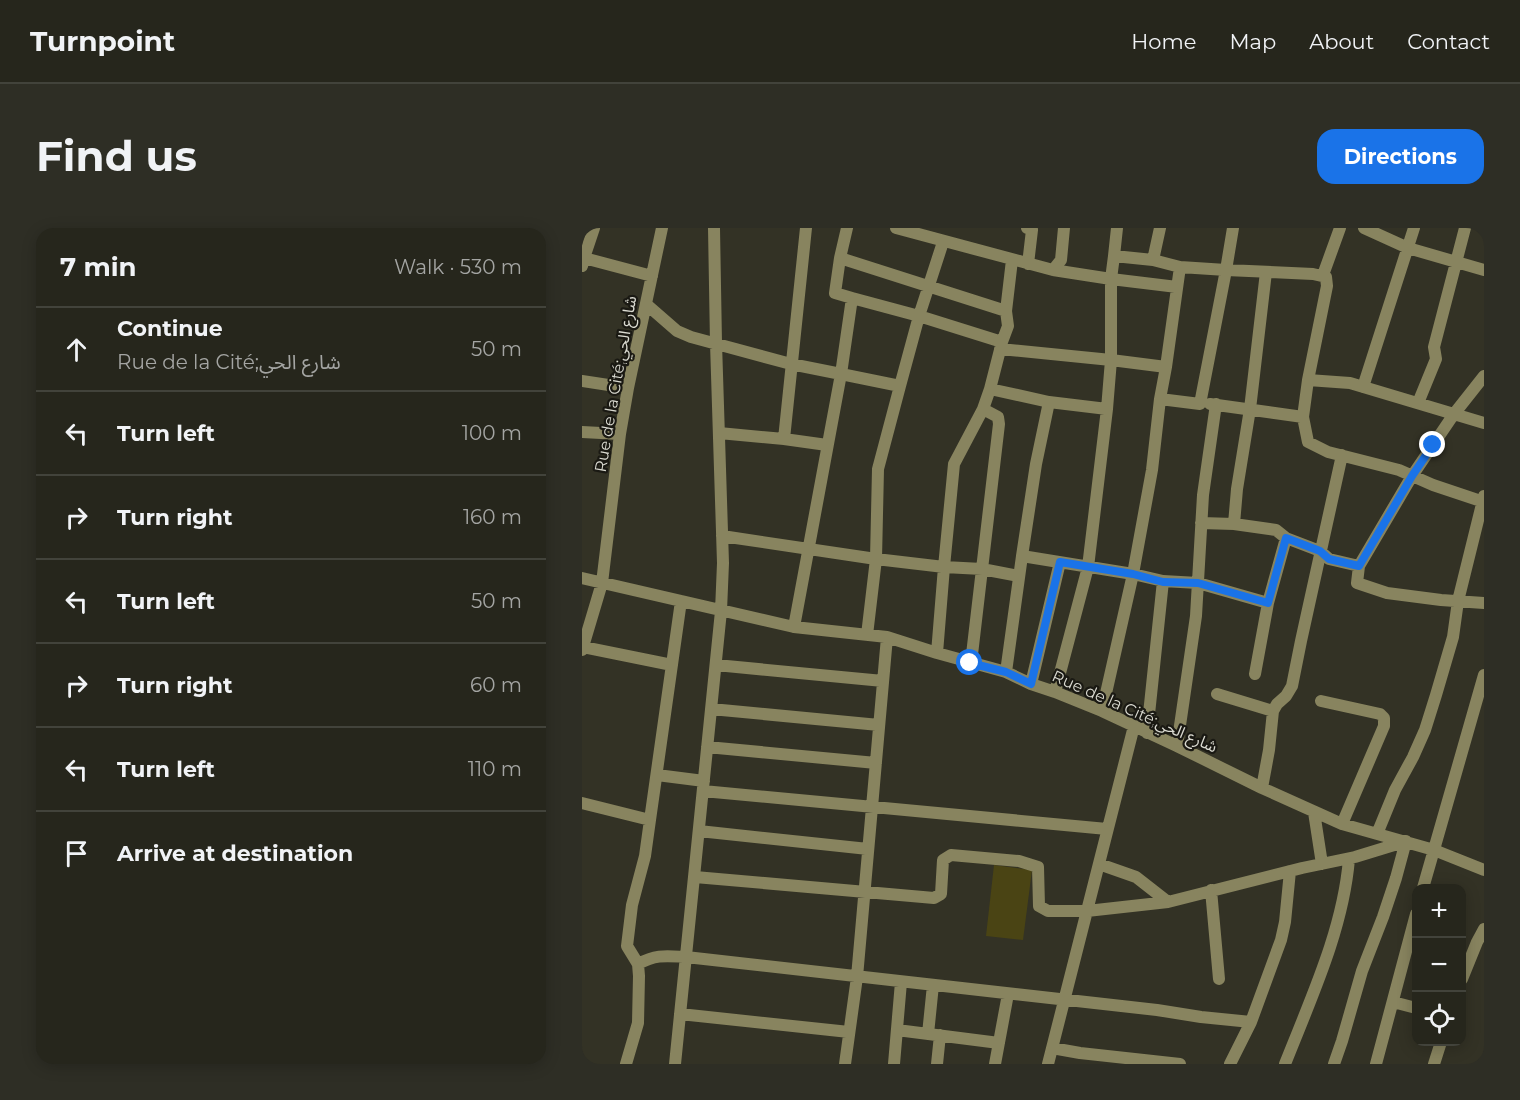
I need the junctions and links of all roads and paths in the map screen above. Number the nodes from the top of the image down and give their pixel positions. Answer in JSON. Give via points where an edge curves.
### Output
{"nodes":[{"id":1,"x":594,"y":228,"type":"edge"},
{"id":2,"x":662,"y":228,"type":"edge"},
{"id":3,"x":714,"y":228,"type":"edge"},
{"id":4,"x":806,"y":228,"type":"edge"},
{"id":5,"x":847,"y":228,"type":"edge"},
{"id":6,"x":896,"y":228,"type":"edge"},
{"id":7,"x":1027,"y":228,"type":"edge"},
{"id":8,"x":1064,"y":228,"type":"edge"},
{"id":9,"x":1117,"y":228,"type":"edge"},
{"id":10,"x":1160,"y":228,"type":"edge"},
{"id":11,"x":1233,"y":228,"type":"edge"},
{"id":12,"x":1340,"y":228,"type":"edge"},
{"id":13,"x":1364,"y":228,"type":"edge"},
{"id":14,"x":1414,"y":228,"type":"edge"},
{"id":15,"x":1465,"y":228,"type":"edge"},
{"id":16,"x":943,"y":242,"type":"junction"},
{"id":17,"x":1408,"y":248,"type":"junction"},
{"id":18,"x":1114,"y":256,"type":"junction"},
{"id":19,"x":840,"y":258,"type":"junction"},
{"id":20,"x":583,"y":260,"type":"edge"},
{"id":21,"x":1012,"y":260,"type":"junction"},
{"id":22,"x":1153,"y":260,"type":"junction"},
{"id":23,"x":1457,"y":262,"type":"junction"},
{"id":24,"x":1028,"y":264,"type":"junction"},
{"id":25,"x":1180,"y":267,"type":"junction"},
{"id":26,"x":1053,"y":270,"type":"junction"},
{"id":27,"x":1226,"y":270,"type":"junction"},
{"id":28,"x":1484,"y":270,"type":"edge"},
{"id":29,"x":1266,"y":272,"type":"junction"},
{"id":30,"x":652,"y":276,"type":"junction"},
{"id":31,"x":1326,"y":278,"type":"junction"},
{"id":32,"x":1111,"y":279,"type":"junction"},
{"id":33,"x":928,"y":287,"type":"junction"},
{"id":34,"x":1177,"y":287,"type":"junction"},
{"id":35,"x":852,"y":298,"type":"junction"},
{"id":36,"x":646,"y":304,"type":"junction"},
{"id":37,"x":1006,"y":311,"type":"junction"},
{"id":38,"x":919,"y":316,"type":"junction"},
{"id":39,"x":716,"y":343,"type":"junction"},
{"id":40,"x":1001,"y":346,"type":"junction"},
{"id":41,"x":1111,"y":360,"type":"junction"},
{"id":42,"x":791,"y":364,"type":"junction"},
{"id":43,"x":1166,"y":367,"type":"junction"},
{"id":44,"x":841,"y":374,"type":"junction"},
{"id":45,"x":1484,"y":376,"type":"edge"},
{"id":46,"x":1308,"y":380,"type":"junction"},
{"id":47,"x":582,"y":381,"type":"edge"},
{"id":48,"x":900,"y":386,"type":"junction"},
{"id":49,"x":1363,"y":387,"type":"junction"},
{"id":50,"x":628,"y":388,"type":"junction"},
{"id":51,"x":990,"y":389,"type":"junction"},
{"id":52,"x":1160,"y":399,"type":"junction"},
{"id":53,"x":1049,"y":402,"type":"junction"},
{"id":54,"x":1418,"y":403,"type":"junction"},
{"id":55,"x":1200,"y":404,"type":"junction"},
{"id":56,"x":1216,"y":404,"type":"junction"},
{"id":57,"x":983,"y":409,"type":"junction"},
{"id":58,"x":1107,"y":409,"type":"junction"},
{"id":59,"x":1251,"y":409,"type":"junction"},
{"id":60,"x":1454,"y":414,"type":"junction"},
{"id":61,"x":1303,"y":417,"type":"junction"},
{"id":62,"x":1484,"y":423,"type":"edge"},
{"id":63,"x":582,"y":432,"type":"edge"},
{"id":64,"x":719,"y":433,"type":"junction"},
{"id":65,"x":620,"y":434,"type":"junction"},
{"id":66,"x":784,"y":439,"type":"junction"},
{"id":67,"x":827,"y":445,"type":"junction"},
{"id":68,"x":1342,"y":456,"type":"junction"},
{"id":69,"x":1412,"y":476,"type":"junction"},
{"id":70,"x":1484,"y":500,"type":"edge"},
{"id":71,"x":1202,"y":523,"type":"junction"},
{"id":72,"x":1234,"y":524,"type":"junction"},
{"id":73,"x":722,"y":536,"type":"junction"},
{"id":74,"x":1286,"y":538,"type":"junction"},
{"id":75,"x":809,"y":549,"type":"junction"},
{"id":76,"x":1320,"y":551,"type":"junction"},
{"id":77,"x":1022,"y":556,"type":"junction"},
{"id":78,"x":876,"y":559,"type":"junction"},
{"id":79,"x":1060,"y":562,"type":"junction"},
{"id":80,"x":1359,"y":566,"type":"junction"},
{"id":81,"x":945,"y":567,"type":"junction"},
{"id":82,"x":1088,"y":567,"type":"junction"},
{"id":83,"x":982,"y":569,"type":"junction"},
{"id":84,"x":1133,"y":574,"type":"junction"},
{"id":85,"x":1019,"y":576,"type":"junction"},
{"id":86,"x":582,"y":578,"type":"edge"},
{"id":87,"x":1163,"y":582,"type":"junction"},
{"id":88,"x":602,"y":583,"type":"junction"},
{"id":89,"x":1198,"y":583,"type":"junction"},
{"id":90,"x":681,"y":601,"type":"junction"},
{"id":91,"x":1458,"y":601,"type":"junction"},
{"id":92,"x":1268,"y":603,"type":"junction"},
{"id":93,"x":1484,"y":603,"type":"edge"},
{"id":94,"x":721,"y":610,"type":"junction"},
{"id":95,"x":794,"y":627,"type":"junction"},
{"id":96,"x":867,"y":635,"type":"junction"},
{"id":97,"x":887,"y":637,"type":"junction"},
{"id":98,"x":583,"y":649,"type":"edge"},
{"id":99,"x":937,"y":653,"type":"junction"},
{"id":100,"x":970,"y":663,"type":"junction"},
{"id":101,"x":672,"y":665,"type":"junction"},
{"id":102,"x":716,"y":665,"type":"junction"},
{"id":103,"x":1006,"y":672,"type":"junction"},
{"id":104,"x":1255,"y":674,"type":"dead end"},
{"id":105,"x":883,"y":681,"type":"junction"},
{"id":106,"x":1483,"y":681,"type":"edge"},
{"id":107,"x":1031,"y":684,"type":"junction"},
{"id":108,"x":1055,"y":692,"type":"junction"},
{"id":109,"x":1216,"y":693,"type":"dead end"},
{"id":110,"x":1321,"y":701,"type":"dead end"},
{"id":111,"x":711,"y":709,"type":"junction"},
{"id":112,"x":1102,"y":711,"type":"junction"},
{"id":113,"x":1273,"y":711,"type":"junction"},
{"id":114,"x":879,"y":725,"type":"junction"},
{"id":115,"x":1134,"y":726,"type":"junction"},
{"id":116,"x":1147,"y":733,"type":"junction"},
{"id":117,"x":1178,"y":746,"type":"junction"},
{"id":118,"x":707,"y":747,"type":"junction"},
{"id":119,"x":876,"y":763,"type":"junction"},
{"id":120,"x":657,"y":775,"type":"junction"},
{"id":121,"x":704,"y":786,"type":"junction"},
{"id":122,"x":1262,"y":788,"type":"junction"},
{"id":123,"x":582,"y":804,"type":"edge"},
{"id":124,"x":872,"y":806,"type":"junction"},
{"id":125,"x":1314,"y":812,"type":"junction"},
{"id":126,"x":650,"y":820,"type":"junction"},
{"id":127,"x":1342,"y":824,"type":"junction"},
{"id":128,"x":1107,"y":829,"type":"junction"},
{"id":129,"x":699,"y":831,"type":"junction"},
{"id":130,"x":1377,"y":834,"type":"junction"},
{"id":131,"x":1406,"y":841,"type":"junction"},
{"id":132,"x":868,"y":849,"type":"junction"},
{"id":133,"x":1434,"y":850,"type":"junction"},
{"id":134,"x":1349,"y":859,"type":"junction"},
{"id":135,"x":1099,"y":864,"type":"junction"},
{"id":136,"x":1322,"y":864,"type":"junction"},
{"id":137,"x":1484,"y":870,"type":"edge"},
{"id":138,"x":1290,"y":871,"type":"junction"},
{"id":139,"x":694,"y":877,"type":"junction"},
{"id":140,"x":1424,"y":884,"type":"edge"},
{"id":141,"x":1211,"y":890,"type":"junction"},
{"id":142,"x":864,"y":892,"type":"junction"},
{"id":143,"x":1168,"y":902,"type":"junction"},
{"id":144,"x":1087,"y":911,"type":"junction"},
{"id":145,"x":1484,"y":929,"type":"edge"},
{"id":146,"x":1412,"y":948,"type":"edge"},
{"id":147,"x":686,"y":957,"type":"junction"},
{"id":148,"x":639,"y":964,"type":"junction"},
{"id":149,"x":1466,"y":965,"type":"edge"},
{"id":150,"x":857,"y":977,"type":"junction"},
{"id":151,"x":1219,"y":979,"type":"dead end"},
{"id":152,"x":901,"y":982,"type":"junction"},
{"id":153,"x":933,"y":985,"type":"junction"},
{"id":154,"x":1008,"y":994,"type":"junction"},
{"id":155,"x":1065,"y":1000,"type":"junction"},
{"id":156,"x":1393,"y":1002,"type":"junction"},
{"id":157,"x":1412,"y":1007,"type":"edge"},
{"id":158,"x":680,"y":1014,"type":"junction"},
{"id":159,"x":1251,"y":1022,"type":"junction"},
{"id":160,"x":897,"y":1030,"type":"junction"},
{"id":161,"x":849,"y":1032,"type":"junction"},
{"id":162,"x":934,"y":1034,"type":"junction"},
{"id":163,"x":999,"y":1043,"type":"junction"},
{"id":164,"x":1439,"y":1046,"type":"edge"},
{"id":165,"x":1052,"y":1048,"type":"junction"},
{"id":166,"x":626,"y":1064,"type":"edge"},
{"id":167,"x":675,"y":1064,"type":"edge"},
{"id":168,"x":844,"y":1064,"type":"edge"},
{"id":169,"x":894,"y":1064,"type":"edge"},
{"id":170,"x":937,"y":1064,"type":"edge"},
{"id":171,"x":995,"y":1064,"type":"edge"},
{"id":172,"x":1048,"y":1064,"type":"edge"},
{"id":173,"x":1180,"y":1064,"type":"edge"},
{"id":174,"x":1230,"y":1064,"type":"edge"},
{"id":175,"x":1285,"y":1064,"type":"edge"},
{"id":176,"x":1334,"y":1064,"type":"edge"},
{"id":177,"x":1376,"y":1064,"type":"edge"},
{"id":178,"x":1434,"y":1064,"type":"edge"}],
"edges":[{"from":1,"to":20,"type":"street"},
{"from":2,"to":30,"type":"street","name":"Rue de la Cité;شارع الحي"},
{"from":3,"to":39,"type":"street"},
{"from":4,"to":42,"type":"street"},
{"from":5,"to":19,"type":"street"},
{"from":6,"to":16,"type":"street"},
{"from":7,"to":24,"type":"street","via":[[1032,230]]},
{"from":8,"to":26,"type":"street","via":[[1061,260]]},
{"from":9,"to":18,"type":"street"},
{"from":10,"to":22,"type":"street"},
{"from":11,"to":27,"type":"street"},
{"from":12,"to":31,"type":"street","via":[[1323,275]]},
{"from":13,"to":17,"type":"street"},
{"from":14,"to":17,"type":"street"},
{"from":15,"to":23,"type":"street"},
{"from":16,"to":21,"type":"street"},
{"from":16,"to":33,"type":"street"},
{"from":17,"to":23,"type":"street"},
{"from":17,"to":49,"type":"street"},
{"from":18,"to":22,"type":"street"},
{"from":18,"to":32,"type":"street"},
{"from":19,"to":33,"type":"street"},
{"from":19,"to":35,"type":"street","via":[[835,293]]},
{"from":20,"to":30,"type":"street"},
{"from":21,"to":24,"type":"street"},
{"from":21,"to":37,"type":"street"},
{"from":22,"to":25,"type":"street"},
{"from":23,"to":28,"type":"street"},
{"from":23,"to":54,"type":"street","via":[[1434,347],[1436,359]]},
{"from":24,"to":26,"type":"street"},
{"from":25,"to":27,"type":"street"},
{"from":25,"to":34,"type":"street"},
{"from":26,"to":32,"type":"street"},
{"from":27,"to":29,"type":"street"},
{"from":27,"to":55,"type":"street"},
{"from":29,"to":31,"type":"street"},
{"from":29,"to":59,"type":"street"},
{"from":30,"to":36,"type":"street","name":"Rue de la Cité;شارع الحي"},
{"from":31,"to":46,"type":"street"},
{"from":32,"to":34,"type":"street"},
{"from":32,"to":41,"type":"street"},
{"from":33,"to":37,"type":"street"},
{"from":33,"to":38,"type":"street"},
{"from":34,"to":43,"type":"street"},
{"from":35,"to":38,"type":"street"},
{"from":35,"to":44,"type":"street"},
{"from":36,"to":39,"type":"street","via":[[677,331]]},
{"from":36,"to":50,"type":"street","name":"Rue de la Cité;شارع الحي"},
{"from":37,"to":40,"type":"street","via":[[1008,326]]},
{"from":38,"to":40,"type":"street"},
{"from":38,"to":48,"type":"street"},
{"from":39,"to":42,"type":"street"},
{"from":39,"to":64,"type":"street"},
{"from":40,"to":41,"type":"street"},
{"from":40,"to":51,"type":"street"},
{"from":41,"to":43,"type":"street"},
{"from":41,"to":58,"type":"street"},
{"from":42,"to":44,"type":"street"},
{"from":42,"to":66,"type":"street"},
{"from":43,"to":52,"type":"street"},
{"from":44,"to":48,"type":"street"},
{"from":44,"to":67,"type":"street"},
{"from":45,"to":60,"type":"street"},
{"from":46,"to":49,"type":"street"},
{"from":46,"to":61,"type":"street"},
{"from":47,"to":50,"type":"street"},
{"from":48,"to":78,"type":"street","via":[[878,469]]},
{"from":49,"to":54,"type":"street"},
{"from":50,"to":65,"type":"street","name":"Rue de la Cité;شارع الحي"},
{"from":51,"to":53,"type":"street"},
{"from":51,"to":57,"type":"street"},
{"from":52,"to":55,"type":"street"},
{"from":52,"to":84,"type":"street"},
{"from":53,"to":58,"type":"street"},
{"from":53,"to":77,"type":"street"},
{"from":54,"to":60,"type":"street"},
{"from":55,"to":56,"type":"street"},
{"from":56,"to":59,"type":"street"},
{"from":56,"to":71,"type":"street"},
{"from":57,"to":81,"type":"street","via":[[954,464]]},
{"from":57,"to":83,"type":"street","via":[[998,417],[999,423]]},
{"from":58,"to":82,"type":"street"},
{"from":59,"to":61,"type":"street"},
{"from":59,"to":72,"type":"street"},
{"from":60,"to":62,"type":"street"},
{"from":60,"to":69,"type":"street"},
{"from":61,"to":68,"type":"street","via":[[1308,442]]},
{"from":63,"to":65,"type":"street"},
{"from":64,"to":66,"type":"street"},
{"from":64,"to":73,"type":"street"},
{"from":65,"to":88,"type":"street","name":"Rue de la Cité;شارع الحي"},
{"from":66,"to":67,"type":"street"},
{"from":67,"to":75,"type":"street"},
{"from":68,"to":69,"type":"street"},
{"from":68,"to":76,"type":"street"},
{"from":69,"to":70,"type":"street"},
{"from":69,"to":80,"type":"street"},
{"from":70,"to":91,"type":"street"},
{"from":71,"to":72,"type":"street"},
{"from":71,"to":89,"type":"street"},
{"from":72,"to":74,"type":"street","via":[[1276,530]]},
{"from":73,"to":75,"type":"street"},
{"from":73,"to":94,"type":"street"},
{"from":74,"to":76,"type":"street"},
{"from":74,"to":92,"type":"street"},
{"from":75,"to":78,"type":"street"},
{"from":75,"to":95,"type":"street"},
{"from":76,"to":80,"type":"street","via":[[1329,559]]},
{"from":76,"to":113,"type":"street","via":[[1292,686]]},
{"from":77,"to":79,"type":"street"},
{"from":77,"to":85,"type":"street"},
{"from":78,"to":81,"type":"street"},
{"from":78,"to":96,"type":"street"},
{"from":79,"to":82,"type":"street"},
{"from":79,"to":107,"type":"street"},
{"from":80,"to":91,"type":"street","via":[[1357,583],[1387,593]]},
{"from":81,"to":83,"type":"street"},
{"from":81,"to":99,"type":"street"},
{"from":82,"to":84,"type":"street"},
{"from":82,"to":108,"type":"street"},
{"from":83,"to":85,"type":"street"},
{"from":83,"to":100,"type":"street"},
{"from":84,"to":87,"type":"street"},
{"from":84,"to":112,"type":"street"},
{"from":85,"to":103,"type":"street"},
{"from":86,"to":88,"type":"street","name":"Rue de la Cité;شارع الحي"},
{"from":87,"to":89,"type":"street"},
{"from":87,"to":116,"type":"street"},
{"from":88,"to":90,"type":"street","name":"Rue de la Cité;شارع الحي"},
{"from":88,"to":98,"type":"street"},
{"from":89,"to":92,"type":"street"},
{"from":89,"to":117,"type":"street"},
{"from":90,"to":94,"type":"street","name":"Rue de la Cité;شارع الحي"},
{"from":90,"to":101,"type":"street"},
{"from":91,"to":93,"type":"street"},
{"from":91,"to":130,"type":"street","via":[[1453,637],[1425,730]]},
{"from":92,"to":104,"type":"street"},
{"from":94,"to":95,"type":"street","name":"Rue de la Cité;شارع الحي"},
{"from":94,"to":102,"type":"street"},
{"from":95,"to":96,"type":"street","name":"Rue de la Cité;شارع الحي"},
{"from":96,"to":97,"type":"street","name":"Rue de la Cité;شارع الحي"},
{"from":97,"to":99,"type":"street","name":"Rue de la Cité;شارع الحي"},
{"from":97,"to":105,"type":"street"},
{"from":98,"to":101,"type":"street"},
{"from":99,"to":100,"type":"street","name":"Rue de la Cité;شارع الحي"},
{"from":100,"to":103,"type":"street","name":"Rue de la Cité;شارع الحي"},
{"from":101,"to":120,"type":"street"},
{"from":102,"to":105,"type":"street"},
{"from":102,"to":111,"type":"street"},
{"from":103,"to":107,"type":"street","name":"Rue de la Cité;شارع الحي"},
{"from":105,"to":114,"type":"street"},
{"from":106,"to":133,"type":"street"},
{"from":107,"to":108,"type":"street","name":"Rue de la Cité;شارع الحي"},
{"from":108,"to":112,"type":"street","name":"Rue de la Cité;شارع الحي"},
{"from":109,"to":113,"type":"street"},
{"from":110,"to":127,"type":"street","via":[[1384,718]]},
{"from":111,"to":114,"type":"street"},
{"from":111,"to":118,"type":"street"},
{"from":112,"to":115,"type":"street","name":"Rue de la Cité;شارع الحي"},
{"from":113,"to":122,"type":"street"},
{"from":114,"to":119,"type":"street"},
{"from":115,"to":116,"type":"street","name":"Rue de la Cité;شارع الحي"},
{"from":115,"to":128,"type":"street"},
{"from":116,"to":117,"type":"street","name":"Rue de la Cité;شارع الحي"},
{"from":117,"to":122,"type":"street","name":"Rue de la Cité;شارع الحي"},
{"from":118,"to":119,"type":"street"},
{"from":118,"to":121,"type":"street"},
{"from":119,"to":124,"type":"street"},
{"from":120,"to":121,"type":"street"},
{"from":120,"to":126,"type":"street"},
{"from":121,"to":124,"type":"street"},
{"from":121,"to":129,"type":"street"},
{"from":122,"to":125,"type":"street","name":"Rue de la Cité;شارع الحي"},
{"from":123,"to":126,"type":"street"},
{"from":124,"to":128,"type":"street"},
{"from":124,"to":132,"type":"street"},
{"from":125,"to":127,"type":"street","name":"Rue de la Cité;شارع الحي"},
{"from":125,"to":136,"type":"street"},
{"from":126,"to":148,"type":"street","via":[[627,946]]},
{"from":127,"to":130,"type":"street","name":"Rue de la Cité;شارع الحي"},
{"from":128,"to":135,"type":"street"},
{"from":129,"to":132,"type":"street"},
{"from":129,"to":139,"type":"street"},
{"from":130,"to":131,"type":"street","name":"Rue de la Cité;شارع الحي"},
{"from":131,"to":133,"type":"street","name":"Rue de la Cité;شارع الحي"},
{"from":131,"to":134,"type":"street"},
{"from":131,"to":176,"type":"street"},
{"from":132,"to":142,"type":"street"},
{"from":133,"to":137,"type":"street","name":"Rue de la Cité;شارع الحي"},
{"from":133,"to":140,"type":"street"},
{"from":134,"to":136,"type":"street"},
{"from":134,"to":175,"type":"street","via":[[1337,926]]},
{"from":135,"to":143,"type":"street","via":[[1136,877]]},
{"from":135,"to":144,"type":"street"},
{"from":136,"to":138,"type":"street"},
{"from":138,"to":141,"type":"street"},
{"from":138,"to":159,"type":"street","via":[[1281,940]]},
{"from":139,"to":142,"type":"street"},
{"from":139,"to":147,"type":"street"},
{"from":141,"to":143,"type":"street"},
{"from":141,"to":151,"type":"street"},
{"from":142,"to":144,"type":"street","via":[[933,898],[940,894],[943,860],[951,855],[1018,861],[1038,867],[1039,906],[1048,911]]},
{"from":142,"to":150,"type":"street"},
{"from":143,"to":144,"type":"street"},
{"from":144,"to":155,"type":"street"},
{"from":145,"to":149,"type":"street"},
{"from":146,"to":156,"type":"street"},
{"from":147,"to":148,"type":"street","via":[[651,957]]},
{"from":147,"to":150,"type":"street"},
{"from":147,"to":158,"type":"street"},
{"from":148,"to":166,"type":"street","via":[[638,1023]]},
{"from":150,"to":152,"type":"street"},
{"from":150,"to":161,"type":"street"},
{"from":152,"to":153,"type":"street"},
{"from":152,"to":160,"type":"street"},
{"from":153,"to":154,"type":"street"},
{"from":153,"to":162,"type":"street"},
{"from":154,"to":155,"type":"street"},
{"from":154,"to":163,"type":"street"},
{"from":155,"to":159,"type":"street"},
{"from":155,"to":165,"type":"street"},
{"from":156,"to":157,"type":"street"},
{"from":156,"to":177,"type":"street"},
{"from":158,"to":161,"type":"street"},
{"from":158,"to":167,"type":"street"},
{"from":159,"to":174,"type":"street"},
{"from":160,"to":162,"type":"street"},
{"from":160,"to":169,"type":"street"},
{"from":161,"to":168,"type":"street"},
{"from":162,"to":163,"type":"street"},
{"from":162,"to":170,"type":"street"},
{"from":163,"to":171,"type":"street"},
{"from":164,"to":178,"type":"street"},
{"from":165,"to":172,"type":"street"},
{"from":165,"to":173,"type":"street"}]}
